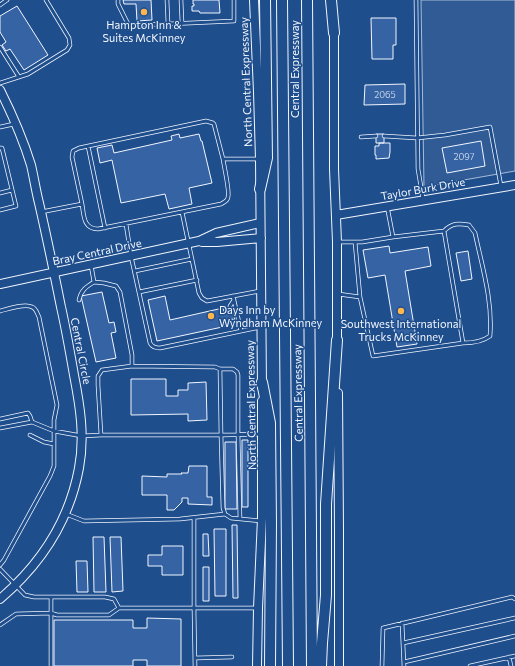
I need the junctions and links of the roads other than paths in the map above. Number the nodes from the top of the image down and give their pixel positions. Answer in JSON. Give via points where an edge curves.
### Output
{"nodes":[{"id":1,"x":7,"y":0,"type":"edge"},
{"id":2,"x":46,"y":0,"type":"edge"},
{"id":3,"x":118,"y":0,"type":"edge"},
{"id":4,"x":167,"y":0,"type":"edge"},
{"id":5,"x":182,"y":0,"type":"edge"},
{"id":6,"x":234,"y":0,"type":"edge"},
{"id":7,"x":254,"y":0,"type":"edge"},
{"id":8,"x":265,"y":0,"type":"edge"},
{"id":9,"x":282,"y":0,"type":"edge"},
{"id":10,"x":307,"y":0,"type":"edge"},
{"id":11,"x":332,"y":0,"type":"edge"},
{"id":12,"x":416,"y":0,"type":"edge"},
{"id":13,"x":0,"y":5,"type":"edge"},
{"id":14,"x":182,"y":23,"type":"junction"},
{"id":15,"x":168,"y":24,"type":"junction"},
{"id":16,"x":334,"y":33,"type":"joint"},
{"id":17,"x":0,"y":47,"type":"edge"},
{"id":18,"x":19,"y":77,"type":"junction"},
{"id":19,"x":0,"y":83,"type":"edge"},
{"id":20,"x":0,"y":90,"type":"edge"},
{"id":21,"x":16,"y":123,"type":"junction"},
{"id":22,"x":0,"y":127,"type":"edge"},
{"id":23,"x":361,"y":136,"type":"dead end"},
{"id":24,"x":376,"y":136,"type":"dead end"},
{"id":25,"x":384,"y":136,"type":"dead end"},
{"id":26,"x":417,"y":138,"type":"junction"},
{"id":27,"x":88,"y":146,"type":"junction"},
{"id":28,"x":0,"y":148,"type":"edge"},
{"id":29,"x":2,"y":158,"type":"edge"},
{"id":30,"x":223,"y":159,"type":"junction"},
{"id":31,"x":260,"y":159,"type":"junction"},
{"id":32,"x":8,"y":174,"type":"junction"},
{"id":33,"x":4,"y":175,"type":"dead end"},
{"id":34,"x":10,"y":182,"type":"junction"},
{"id":35,"x":6,"y":183,"type":"dead end"},
{"id":36,"x":515,"y":185,"type":"edge"},
{"id":37,"x":501,"y":187,"type":"junction"},
{"id":38,"x":260,"y":189,"type":"junction"},
{"id":39,"x":12,"y":190,"type":"junction"},
{"id":40,"x":0,"y":192,"type":"edge"},
{"id":41,"x":423,"y":200,"type":"junction"},
{"id":42,"x":82,"y":204,"type":"junction"},
{"id":43,"x":387,"y":206,"type":"junction"},
{"id":44,"x":0,"y":210,"type":"edge"},
{"id":45,"x":41,"y":212,"type":"junction"},
{"id":46,"x":182,"y":212,"type":"junction"},
{"id":47,"x":336,"y":215,"type":"junction"},
{"id":48,"x":260,"y":223,"type":"junction"},
{"id":49,"x":126,"y":224,"type":"junction"},
{"id":50,"x":106,"y":228,"type":"junction"},
{"id":51,"x":444,"y":231,"type":"junction"},
{"id":52,"x":393,"y":236,"type":"junction"},
{"id":53,"x":261,"y":238,"type":"junction"},
{"id":54,"x":199,"y":241,"type":"junction"},
{"id":55,"x":337,"y":242,"type":"junction"},
{"id":56,"x":354,"y":242,"type":"junction"},
{"id":57,"x":189,"y":243,"type":"junction"},
{"id":58,"x":131,"y":256,"type":"junction"},
{"id":59,"x":192,"y":259,"type":"junction"},
{"id":60,"x":91,"y":265,"type":"junction"},
{"id":61,"x":134,"y":271,"type":"junction"},
{"id":62,"x":54,"y":273,"type":"junction"},
{"id":63,"x":197,"y":280,"type":"junction"},
{"id":64,"x":94,"y":282,"type":"junction"},
{"id":65,"x":0,"y":284,"type":"edge"},
{"id":66,"x":261,"y":290,"type":"junction"},
{"id":67,"x":139,"y":292,"type":"junction"},
{"id":68,"x":336,"y":294,"type":"junction"},
{"id":69,"x":233,"y":296,"type":"junction"},
{"id":70,"x":360,"y":297,"type":"junction"},
{"id":71,"x":79,"y":300,"type":"dead end"},
{"id":72,"x":234,"y":300,"type":"junction"},
{"id":73,"x":0,"y":311,"type":"edge"},
{"id":74,"x":230,"y":311,"type":"dead end"},
{"id":75,"x":232,"y":321,"type":"dead end"},
{"id":76,"x":240,"y":326,"type":"junction"},
{"id":77,"x":261,"y":327,"type":"junction"},
{"id":78,"x":241,"y":331,"type":"junction"},
{"id":79,"x":337,"y":340,"type":"junction"},
{"id":80,"x":463,"y":343,"type":"junction"},
{"id":81,"x":132,"y":366,"type":"junction"},
{"id":82,"x":220,"y":369,"type":"junction"},
{"id":83,"x":262,"y":382,"type":"junction"},
{"id":84,"x":0,"y":419,"type":"edge"},
{"id":85,"x":32,"y":422,"type":"junction"},
{"id":86,"x":0,"y":428,"type":"edge"},
{"id":87,"x":54,"y":431,"type":"junction"},
{"id":88,"x":30,"y":434,"type":"dead end"},
{"id":89,"x":238,"y":434,"type":"junction"},
{"id":90,"x":262,"y":434,"type":"junction"},
{"id":91,"x":101,"y":435,"type":"junction"},
{"id":92,"x":221,"y":435,"type":"junction"},
{"id":93,"x":82,"y":436,"type":"junction"},
{"id":94,"x":54,"y":444,"type":"junction"},
{"id":95,"x":65,"y":514,"type":"junction"},
{"id":96,"x":225,"y":514,"type":"junction"},
{"id":97,"x":194,"y":518,"type":"junction"},
{"id":98,"x":240,"y":519,"type":"junction"},
{"id":99,"x":262,"y":522,"type":"junction"},
{"id":100,"x":0,"y":565,"type":"edge"},
{"id":101,"x":0,"y":569,"type":"edge"},
{"id":102,"x":16,"y":586,"type":"junction"},
{"id":103,"x":51,"y":597,"type":"junction"},
{"id":104,"x":515,"y":599,"type":"edge"},
{"id":105,"x":0,"y":600,"type":"edge"},
{"id":106,"x":119,"y":608,"type":"junction"},
{"id":107,"x":194,"y":608,"type":"junction"},
{"id":108,"x":258,"y":608,"type":"junction"},
{"id":109,"x":51,"y":613,"type":"junction"},
{"id":110,"x":515,"y":618,"type":"edge"},
{"id":111,"x":402,"y":623,"type":"junction"},
{"id":112,"x":0,"y":625,"type":"edge"},
{"id":113,"x":515,"y":636,"type":"edge"},
{"id":114,"x":403,"y":643,"type":"junction"},
{"id":115,"x":515,"y":656,"type":"edge"},
{"id":116,"x":232,"y":657,"type":"dead end"},
{"id":117,"x":509,"y":657,"type":"junction"},
{"id":118,"x":195,"y":658,"type":"junction"},
{"id":119,"x":404,"y":664,"type":"edge"},
{"id":120,"x":484,"y":664,"type":"edge"},
{"id":121,"x":51,"y":666,"type":"edge"},
{"id":122,"x":195,"y":666,"type":"edge"},
{"id":123,"x":257,"y":666,"type":"edge"},
{"id":124,"x":270,"y":666,"type":"edge"},
{"id":125,"x":288,"y":666,"type":"edge"},
{"id":126,"x":312,"y":666,"type":"edge"},
{"id":127,"x":321,"y":666,"type":"edge"},
{"id":128,"x":339,"y":666,"type":"edge"},
{"id":129,"x":382,"y":666,"type":"edge"},
{"id":130,"x":470,"y":666,"type":"edge"},
{"id":131,"x":511,"y":666,"type":"edge"}],
"edges":[{"from":1,"to":13,"type":"lane"},
{"from":2,"to":18,"type":"lane","via":[[69,38],[70,45],[67,50]]},
{"from":3,"to":15,"type":"lane","via":[[128,24]]},
{"from":4,"to":15,"type":"lane"},
{"from":5,"to":14,"type":"lane"},
{"from":6,"to":14,"type":"lane","via":[[234,21]]},
{"from":7,"to":31,"type":"main road","name":"North Central Expressway"},
{"from":8,"to":38,"type":"highway","via":[[267,158]]},
{"from":9,"to":125,"type":"highway","name":"Central Expressway"},
{"from":10,"to":126,"type":"highway","name":"Central Expressway"},
{"from":11,"to":16,"type":"highway"},
{"from":12,"to":26,"type":"lane"},
{"from":14,"to":15,"type":"lane"},
{"from":16,"to":47,"type":"main road"},
{"from":17,"to":18,"type":"lane"},
{"from":18,"to":19,"type":"lane"},
{"from":20,"to":21,"type":"main road","name":"Central Circle"},
{"from":21,"to":22,"type":"lane"},
{"from":21,"to":45,"type":"main road","name":"Central Circle","via":[[31,165]]},
{"from":23,"to":24,"type":"lane"},
{"from":25,"to":26,"type":"lane"},
{"from":26,"to":37,"type":"lane","via":[[490,127]]},
{"from":26,"to":41,"type":"lane"},
{"from":27,"to":30,"type":"lane","via":[[209,122],[214,124]]},
{"from":27,"to":42,"type":"lane","via":[[73,151],[72,157]]},
{"from":27,"to":50,"type":"lane"},
{"from":28,"to":29,"type":"lane"},
{"from":29,"to":32,"type":"lane"},
{"from":30,"to":31,"type":"lane"},
{"from":30,"to":46,"type":"lane","via":[[229,197],[226,201]]},
{"from":31,"to":38,"type":"main road","name":"North Central Expressway"},
{"from":32,"to":33,"type":"lane"},
{"from":32,"to":34,"type":"lane"},
{"from":34,"to":35,"type":"lane"},
{"from":34,"to":39,"type":"lane"},
{"from":36,"to":37,"type":"main road","name":"Taylor Burk Drive"},
{"from":37,"to":41,"type":"main road","name":"Taylor Burk Drive"},
{"from":38,"to":48,"type":"main road","name":"North Central Expressway"},
{"from":39,"to":40,"type":"lane"},
{"from":39,"to":44,"type":"lane","via":[[16,206]]},
{"from":41,"to":43,"type":"main road","name":"Taylor Burk Drive"},
{"from":42,"to":45,"type":"lane"},
{"from":42,"to":50,"type":"lane","via":[[89,228]]},
{"from":43,"to":47,"type":"main road","name":"Taylor Burk Drive"},
{"from":43,"to":52,"type":"lane"},
{"from":45,"to":62,"type":"main road","name":"Central Circle"},
{"from":46,"to":49,"type":"lane"},
{"from":46,"to":57,"type":"lane"},
{"from":47,"to":55,"type":"main road"},
{"from":48,"to":53,"type":"main road","name":"North Central Expressway"},
{"from":48,"to":54,"type":"main road","name":"Bray Central Drive","via":[[216,233]]},
{"from":49,"to":50,"type":"lane"},
{"from":49,"to":58,"type":"lane"},
{"from":51,"to":52,"type":"lane"},
{"from":51,"to":80,"type":"lane"},
{"from":51,"to":80,"type":"lane","via":[[449,226],[459,224],[469,225],[475,233],[489,305],[490,336],[485,340]]},
{"from":52,"to":56,"type":"lane"},
{"from":53,"to":54,"type":"main road","name":"Bray Central Drive"},
{"from":53,"to":66,"type":"main road","name":"North Central Expressway"},
{"from":54,"to":57,"type":"main road","name":"Bray Central Drive"},
{"from":55,"to":56,"type":"lane"},
{"from":55,"to":68,"type":"main road"},
{"from":56,"to":70,"type":"lane"},
{"from":57,"to":58,"type":"main road","name":"Bray Central Drive"},
{"from":57,"to":59,"type":"lane"},
{"from":58,"to":60,"type":"main road","name":"Bray Central Drive"},
{"from":58,"to":61,"type":"lane"},
{"from":59,"to":61,"type":"lane"},
{"from":59,"to":63,"type":"lane"},
{"from":60,"to":62,"type":"main road","name":"Bray Central Drive"},
{"from":60,"to":64,"type":"lane"},
{"from":61,"to":67,"type":"lane"},
{"from":62,"to":65,"type":"main road","name":"Bray Central Drive"},
{"from":62,"to":93,"type":"main road","name":"Central Circle","via":[[79,400]]},
{"from":63,"to":67,"type":"lane"},
{"from":63,"to":69,"type":"lane","via":[[199,293],[207,301]]},
{"from":64,"to":71,"type":"lane","via":[[80,293]]},
{"from":64,"to":81,"type":"lane","via":[[116,286],[120,292]]},
{"from":66,"to":69,"type":"lane"},
{"from":66,"to":77,"type":"main road","name":"North Central Expressway"},
{"from":67,"to":78,"type":"lane","via":[[150,343],[155,348]]},
{"from":68,"to":70,"type":"lane"},
{"from":68,"to":79,"type":"main road"},
{"from":69,"to":72,"type":"lane"},
{"from":70,"to":80,"type":"lane","via":[[373,356]]},
{"from":72,"to":74,"type":"lane"},
{"from":72,"to":76,"type":"lane"},
{"from":73,"to":87,"type":"lane","via":[[24,306],[32,306],[36,310],[57,405]]},
{"from":75,"to":76,"type":"lane"},
{"from":76,"to":78,"type":"lane"},
{"from":77,"to":78,"type":"lane"},
{"from":77,"to":83,"type":"main road","name":"North Central Expressway"},
{"from":79,"to":127,"type":"highway","via":[[326,504],[326,595]]},
{"from":79,"to":128,"type":"main road"},
{"from":81,"to":82,"type":"lane"},
{"from":81,"to":91,"type":"lane","via":[[102,370],[98,376]]},
{"from":82,"to":89,"type":"lane","via":[[233,368],[238,375]]},
{"from":82,"to":92,"type":"lane"},
{"from":83,"to":90,"type":"main road","name":"North Central Expressway"},
{"from":83,"to":124,"type":"highway","via":[[270,423]]},
{"from":84,"to":85,"type":"lane","via":[[28,414]]},
{"from":85,"to":86,"type":"lane"},
{"from":85,"to":87,"type":"lane"},
{"from":87,"to":93,"type":"lane"},
{"from":87,"to":94,"type":"lane"},
{"from":88,"to":94,"type":"lane"},
{"from":89,"to":90,"type":"lane"},
{"from":89,"to":92,"type":"lane"},
{"from":89,"to":98,"type":"lane"},
{"from":90,"to":99,"type":"main road","name":"North Central Expressway"},
{"from":91,"to":92,"type":"lane"},
{"from":91,"to":93,"type":"lane"},
{"from":92,"to":96,"type":"lane","via":[[222,508]]},
{"from":93,"to":95,"type":"main road","name":"Central Circle","via":[[77,478]]},
{"from":94,"to":100,"type":"lane","via":[[54,466],[50,476]]},
{"from":95,"to":97,"type":"lane","via":[[84,520]]},
{"from":95,"to":102,"type":"main road","name":"Central Circle","via":[[39,560]]},
{"from":96,"to":97,"type":"lane"},
{"from":96,"to":98,"type":"lane"},
{"from":97,"to":107,"type":"lane"},
{"from":98,"to":99,"type":"lane"},
{"from":99,"to":108,"type":"main road","name":"North Central Expressway"},
{"from":101,"to":102,"type":"lane"},
{"from":102,"to":103,"type":"lane","via":[[25,595]]},
{"from":102,"to":105,"type":"main road","name":"Central Circle"},
{"from":103,"to":106,"type":"lane","via":[[104,597],[114,599]]},
{"from":103,"to":109,"type":"lane"},
{"from":104,"to":111,"type":"lane","via":[[512,597]]},
{"from":106,"to":107,"type":"lane"},
{"from":106,"to":109,"type":"lane","via":[[109,615]]},
{"from":107,"to":108,"type":"lane"},
{"from":107,"to":118,"type":"lane"},
{"from":108,"to":123,"type":"main road","name":"North Central Expressway"},
{"from":109,"to":112,"type":"lane","via":[[16,614]]},
{"from":109,"to":121,"type":"lane"},
{"from":110,"to":114,"type":"lane"},
{"from":111,"to":114,"type":"lane"},
{"from":111,"to":129,"type":"lane","via":[[383,628]]},
{"from":113,"to":119,"type":"lane"},
{"from":114,"to":119,"type":"lane"},
{"from":115,"to":117,"type":"lane"},
{"from":116,"to":118,"type":"lane"},
{"from":117,"to":120,"type":"lane"},
{"from":117,"to":131,"type":"lane"},
{"from":118,"to":122,"type":"lane"},
{"from":120,"to":130,"type":"lane"}]}
